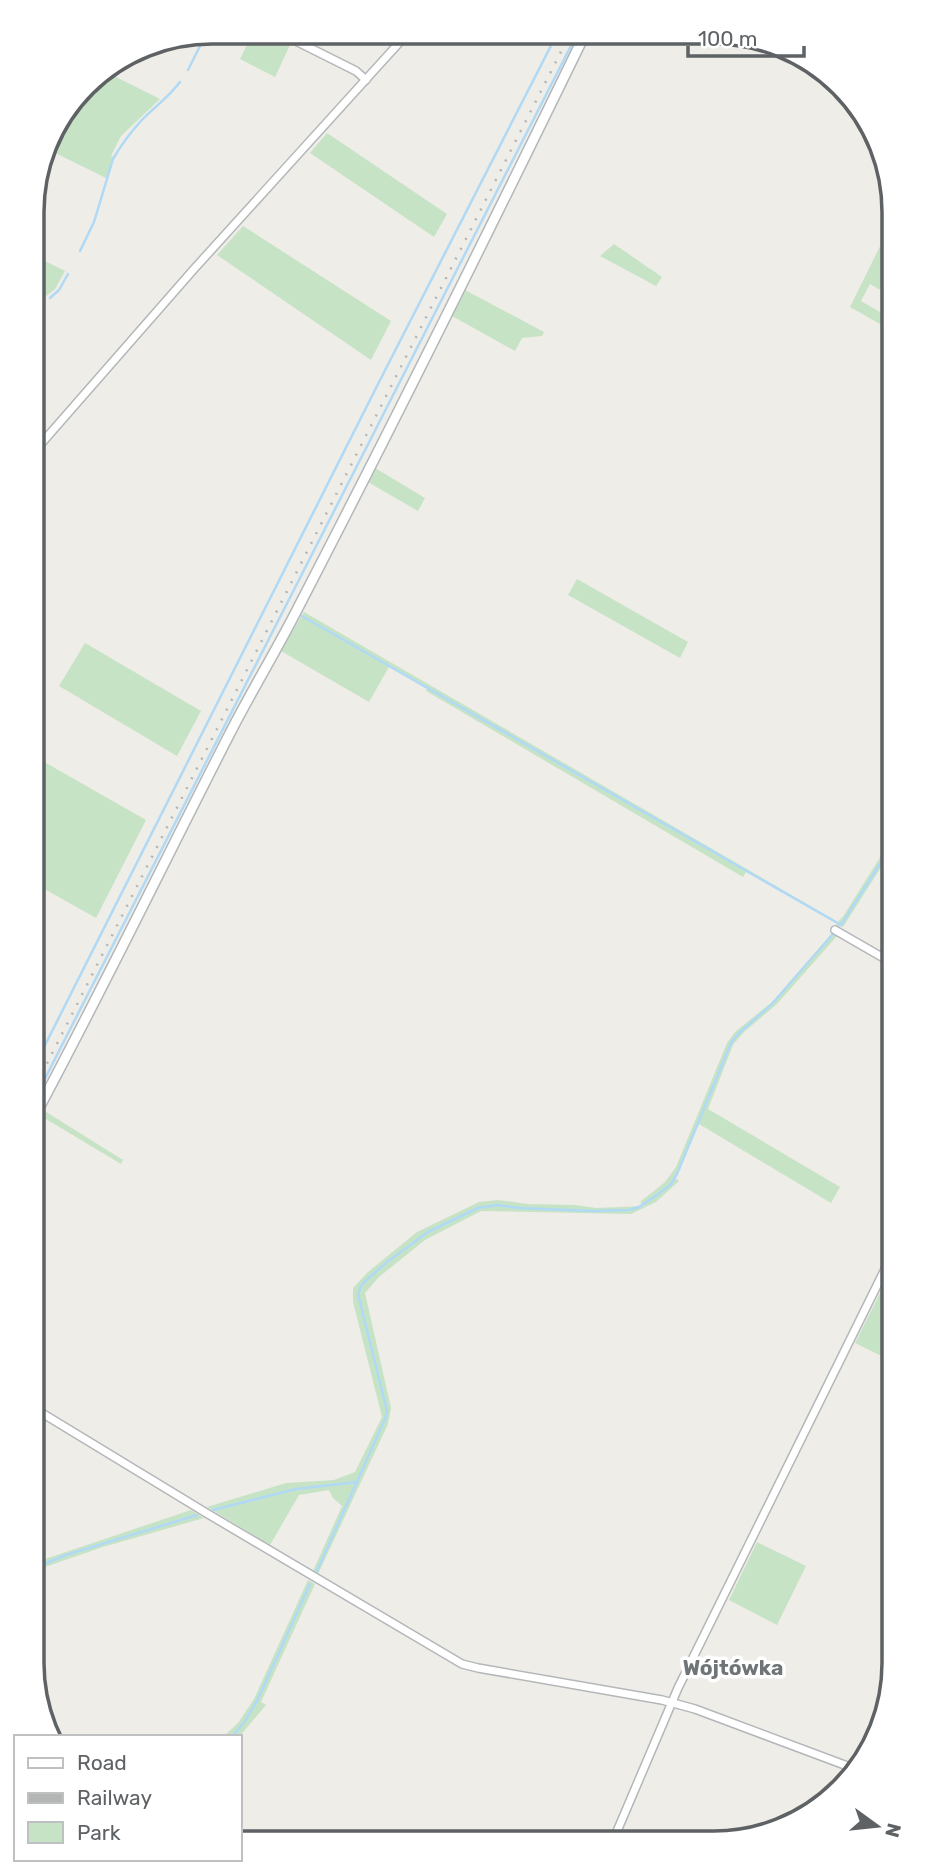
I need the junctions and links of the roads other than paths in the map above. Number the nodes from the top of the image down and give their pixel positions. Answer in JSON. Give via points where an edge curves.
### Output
{"nodes":[{"id":1,"x":302,"y":44,"type":"edge"},
{"id":2,"x":398,"y":44,"type":"edge"},
{"id":3,"x":579,"y":44,"type":"edge"},
{"id":4,"x":366,"y":80,"type":"junction"},
{"id":5,"x":44,"y":440,"type":"edge"},
{"id":6,"x":835,"y":930,"type":"dead end"},
{"id":7,"x":882,"y":957,"type":"edge"},
{"id":8,"x":44,"y":1099,"type":"edge"},
{"id":9,"x":882,"y":1275,"type":"edge"},
{"id":10,"x":44,"y":1414,"type":"edge"},
{"id":11,"x":673,"y":1703,"type":"junction"},
{"id":12,"x":848,"y":1766,"type":"edge"},
{"id":13,"x":617,"y":1831,"type":"edge"}],
"edges":[{"from":1,"to":4,"type":"street"},
{"from":2,"to":4,"type":"street"},
{"from":3,"to":8,"type":"street","via":[[401,407]]},
{"from":4,"to":5,"type":"street"},
{"from":6,"to":7,"type":"street"},
{"from":9,"to":11,"type":"street"},
{"from":10,"to":11,"type":"street","via":[[462,1664]]},
{"from":11,"to":12,"type":"street"},
{"from":11,"to":13,"type":"street"}]}
